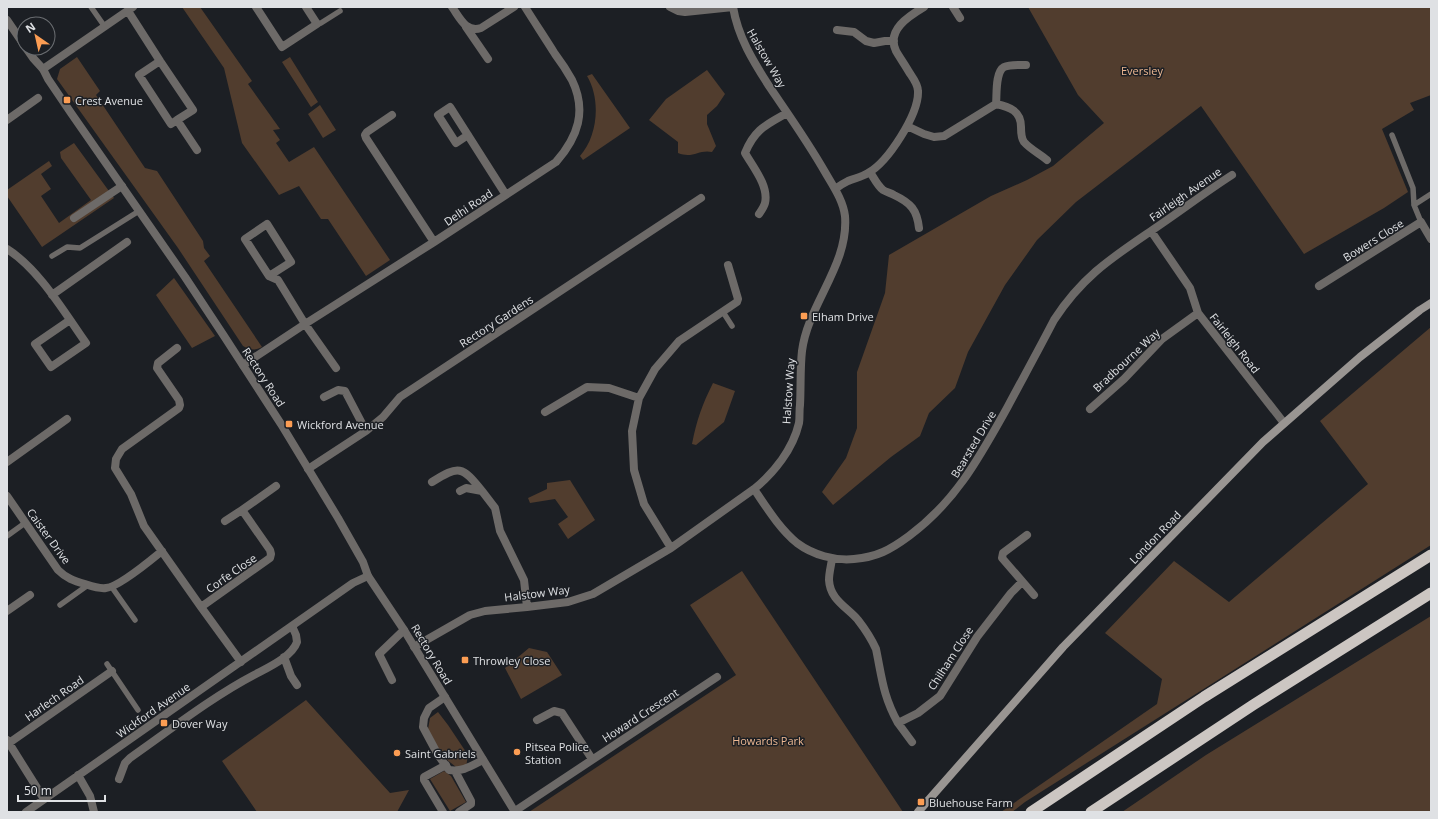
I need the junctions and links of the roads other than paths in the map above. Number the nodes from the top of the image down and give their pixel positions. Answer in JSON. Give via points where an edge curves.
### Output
{"nodes":[{"id":1,"x":91,"y":7,"type":"edge"},
{"id":2,"x":256,"y":7,"type":"edge"},
{"id":3,"x":306,"y":7,"type":"edge"},
{"id":4,"x":452,"y":7,"type":"edge"},
{"id":5,"x":514,"y":7,"type":"edge"},
{"id":6,"x":525,"y":7,"type":"edge"},
{"id":7,"x":670,"y":7,"type":"edge"},
{"id":8,"x":733,"y":7,"type":"edge"},
{"id":9,"x":924,"y":7,"type":"edge"},
{"id":10,"x":953,"y":7,"type":"edge"},
{"id":11,"x":130,"y":9,"type":"edge"},
{"id":12,"x":340,"y":11,"type":"dead end"},
{"id":13,"x":960,"y":18,"type":"dead end"},
{"id":14,"x":7,"y":20,"type":"edge"},
{"id":15,"x":317,"y":24,"type":"junction"},
{"id":16,"x":465,"y":26,"type":"junction"},
{"id":17,"x":105,"y":27,"type":"junction"},
{"id":18,"x":837,"y":30,"type":"dead end"},
{"id":19,"x":16,"y":33,"type":"edge"},
{"id":20,"x":894,"y":41,"type":"junction"},
{"id":21,"x":32,"y":56,"type":"edge"},
{"id":22,"x":488,"y":60,"type":"dead end"},
{"id":23,"x":160,"y":61,"type":"junction"},
{"id":24,"x":1026,"y":64,"type":"dead end"},
{"id":25,"x":43,"y":69,"type":"junction"},
{"id":26,"x":38,"y":98,"type":"dead end"},
{"id":27,"x":996,"y":104,"type":"junction"},
{"id":28,"x":787,"y":113,"type":"junction"},
{"id":29,"x":392,"y":115,"type":"dead end"},
{"id":30,"x":7,"y":120,"type":"edge"},
{"id":31,"x":178,"y":120,"type":"junction"},
{"id":32,"x":907,"y":126,"type":"junction"},
{"id":33,"x":468,"y":135,"type":"dead end"},
{"id":34,"x":1392,"y":135,"type":"dead end"},
{"id":35,"x":197,"y":150,"type":"dead end"},
{"id":36,"x":1046,"y":160,"type":"dead end"},
{"id":37,"x":870,"y":172,"type":"junction"},
{"id":38,"x":1232,"y":175,"type":"dead end"},
{"id":39,"x":122,"y":186,"type":"junction"},
{"id":40,"x":835,"y":189,"type":"junction"},
{"id":41,"x":1431,"y":194,"type":"edge"},
{"id":42,"x":506,"y":195,"type":"junction"},
{"id":43,"x":701,"y":198,"type":"dead end"},
{"id":44,"x":1414,"y":205,"type":"junction"},
{"id":45,"x":139,"y":211,"type":"junction"},
{"id":46,"x":759,"y":214,"type":"dead end"},
{"id":47,"x":74,"y":218,"type":"dead end"},
{"id":48,"x":1421,"y":222,"type":"junction"},
{"id":49,"x":919,"y":228,"type":"dead end"},
{"id":50,"x":1151,"y":231,"type":"junction"},
{"id":51,"x":1431,"y":239,"type":"edge"},
{"id":52,"x":127,"y":242,"type":"dead end"},
{"id":53,"x":434,"y":242,"type":"junction"},
{"id":54,"x":7,"y":249,"type":"edge"},
{"id":55,"x":52,"y":256,"type":"dead end"},
{"id":56,"x":728,"y":265,"type":"dead end"},
{"id":57,"x":269,"y":276,"type":"junction"},
{"id":58,"x":1319,"y":286,"type":"dead end"},
{"id":59,"x":52,"y":295,"type":"junction"},
{"id":60,"x":1431,"y":303,"type":"edge"},
{"id":61,"x":723,"y":312,"type":"junction"},
{"id":62,"x":1198,"y":313,"type":"junction"},
{"id":63,"x":70,"y":320,"type":"junction"},
{"id":64,"x":305,"y":324,"type":"junction"},
{"id":65,"x":732,"y":326,"type":"dead end"},
{"id":66,"x":177,"y":348,"type":"dead end"},
{"id":67,"x":243,"y":365,"type":"junction"},
{"id":68,"x":336,"y":368,"type":"dead end"},
{"id":69,"x":324,"y":398,"type":"dead end"},
{"id":70,"x":639,"y":398,"type":"junction"},
{"id":71,"x":1090,"y":409,"type":"dead end"},
{"id":72,"x":546,"y":412,"type":"dead end"},
{"id":73,"x":67,"y":419,"type":"dead end"},
{"id":74,"x":1284,"y":423,"type":"junction"},
{"id":75,"x":366,"y":431,"type":"junction"},
{"id":76,"x":7,"y":462,"type":"edge"},
{"id":77,"x":308,"y":469,"type":"junction"},
{"id":78,"x":432,"y":482,"type":"dead end"},
{"id":79,"x":276,"y":486,"type":"dead end"},
{"id":80,"x":754,"y":489,"type":"junction"},
{"id":81,"x":460,"y":491,"type":"dead end"},
{"id":82,"x":482,"y":491,"type":"junction"},
{"id":83,"x":7,"y":496,"type":"edge"},
{"id":84,"x":242,"y":510,"type":"junction"},
{"id":85,"x":225,"y":521,"type":"dead end"},
{"id":86,"x":25,"y":523,"type":"junction"},
{"id":87,"x":1027,"y":534,"type":"dead end"},
{"id":88,"x":7,"y":536,"type":"edge"},
{"id":89,"x":671,"y":548,"type":"junction"},
{"id":90,"x":162,"y":551,"type":"junction"},
{"id":91,"x":1431,"y":555,"type":"edge"},
{"id":92,"x":832,"y":558,"type":"junction"},
{"id":93,"x":368,"y":576,"type":"junction"},
{"id":94,"x":1022,"y":582,"type":"junction"},
{"id":95,"x":88,"y":585,"type":"junction"},
{"id":96,"x":111,"y":586,"type":"junction"},
{"id":97,"x":1431,"y":593,"type":"edge"},
{"id":98,"x":30,"y":595,"type":"dead end"},
{"id":99,"x":1034,"y":595,"type":"dead end"},
{"id":100,"x":60,"y":605,"type":"dead end"},
{"id":101,"x":527,"y":607,"type":"junction"},
{"id":102,"x":201,"y":608,"type":"junction"},
{"id":103,"x":7,"y":611,"type":"edge"},
{"id":104,"x":135,"y":620,"type":"dead end"},
{"id":105,"x":292,"y":626,"type":"junction"},
{"id":106,"x":404,"y":630,"type":"junction"},
{"id":107,"x":414,"y":647,"type":"junction"},
{"id":108,"x":284,"y":657,"type":"junction"},
{"id":109,"x":240,"y":662,"type":"junction"},
{"id":110,"x":107,"y":664,"type":"dead end"},
{"id":111,"x":112,"y":672,"type":"junction"},
{"id":112,"x":717,"y":677,"type":"dead end"},
{"id":113,"x":392,"y":680,"type":"dead end"},
{"id":114,"x":297,"y":685,"type":"dead end"},
{"id":115,"x":445,"y":697,"type":"junction"},
{"id":116,"x":138,"y":710,"type":"dead end"},
{"id":117,"x":537,"y":720,"type":"dead end"},
{"id":118,"x":898,"y":723,"type":"junction"},
{"id":119,"x":8,"y":741,"type":"edge"},
{"id":120,"x":912,"y":742,"type":"dead end"},
{"id":121,"x":483,"y":760,"type":"junction"},
{"id":122,"x":592,"y":760,"type":"junction"},
{"id":123,"x":446,"y":765,"type":"junction"},
{"id":124,"x":455,"y":771,"type":"junction"},
{"id":125,"x":78,"y":776,"type":"junction"},
{"id":126,"x":119,"y":779,"type":"dead end"},
{"id":127,"x":44,"y":799,"type":"junction"},
{"id":128,"x":515,"y":811,"type":"edge"},
{"id":129,"x":26,"y":812,"type":"edge"},
{"id":130,"x":94,"y":812,"type":"edge"},
{"id":131,"x":443,"y":812,"type":"edge"},
{"id":132,"x":459,"y":812,"type":"edge"},
{"id":133,"x":918,"y":812,"type":"edge"},
{"id":134,"x":1031,"y":812,"type":"edge"},
{"id":135,"x":1091,"y":812,"type":"edge"}],
"edges":[{"from":1,"to":17,"type":"lane"},
{"from":2,"to":15,"type":"street","via":[[282,47]]},
{"from":3,"to":15,"type":"street"},
{"from":4,"to":16,"type":"street"},
{"from":5,"to":16,"type":"street","via":[[481,28],[472,30]]},
{"from":6,"to":42,"type":"street","name":"Delhi Road","via":[[572,79],[579,103],[579,114],[572,142],[556,162]]},
{"from":7,"to":8,"type":"street","via":[[685,12]]},
{"from":8,"to":28,"type":"street","name":"Halstow Way","via":[[743,42]]},
{"from":9,"to":20,"type":"street","via":[[901,24]]},
{"from":10,"to":13,"type":"street"},
{"from":11,"to":17,"type":"street"},
{"from":11,"to":23,"type":"street"},
{"from":12,"to":15,"type":"lane"},
{"from":14,"to":19,"type":"street"},
{"from":16,"to":22,"type":"street"},
{"from":17,"to":25,"type":"street"},
{"from":18,"to":20,"type":"street","via":[[854,32],[866,41],[874,43]]},
{"from":20,"to":32,"type":"street","via":[[896,50],[918,90],[918,98]]},
{"from":21,"to":25,"type":"street","name":"Rectory Road"},
{"from":23,"to":31,"type":"street","via":[[192,110]]},
{"from":23,"to":31,"type":"street","via":[[139,75],[171,124]]},
{"from":24,"to":27,"type":"street","via":[[1008,66],[998,73]]},
{"from":25,"to":39,"type":"street","name":"Rectory Road"},
{"from":26,"to":30,"type":"street"},
{"from":27,"to":32,"type":"street","via":[[944,136],[934,137]]},
{"from":27,"to":36,"type":"street","via":[[1013,109],[1021,122],[1023,142]]},
{"from":28,"to":40,"type":"street","name":"Halstow Way"},
{"from":28,"to":46,"type":"street","via":[[761,129],[751,140],[745,153],[761,180],[765,194],[765,204]]},
{"from":29,"to":53,"type":"street","via":[[365,135]]},
{"from":31,"to":35,"type":"street"},
{"from":32,"to":37,"type":"street","via":[[895,147]]},
{"from":33,"to":42,"type":"street"},
{"from":34,"to":44,"type":"lane","via":[[1412,188]]},
{"from":37,"to":40,"type":"street"},
{"from":37,"to":49,"type":"street","via":[[884,191],[903,200],[916,211]]},
{"from":38,"to":50,"type":"street","name":"Fairleigh Avenue"},
{"from":39,"to":45,"type":"street","name":"Rectory Road"},
{"from":39,"to":47,"type":"street"},
{"from":40,"to":80,"type":"street","name":"Halstow Way","via":[[845,216],[843,237],[840,251],[807,330],[802,350],[799,423],[778,467]]},
{"from":41,"to":44,"type":"lane"},
{"from":42,"to":53,"type":"street","name":"Delhi Road"},
{"from":43,"to":75,"type":"street","name":"Rectory Gardens","via":[[400,397],[383,417]]},
{"from":44,"to":48,"type":"lane"},
{"from":45,"to":55,"type":"lane","via":[[80,248],[67,247]]},
{"from":45,"to":67,"type":"street","name":"Rectory Road"},
{"from":48,"to":51,"type":"street","name":"Bowers Close"},
{"from":48,"to":58,"type":"street","name":"Bowers Close"},
{"from":50,"to":62,"type":"street","name":"Fairleigh Road","via":[[1190,288]]},
{"from":50,"to":92,"type":"street","name":"Bearsted Drive","via":[[1094,271],[1065,303],[974,467],[940,510],[905,539],[880,554],[842,560]]},
{"from":52,"to":59,"type":"street"},
{"from":53,"to":64,"type":"street","name":"Delhi Road"},
{"from":54,"to":59,"type":"street","via":[[24,261]]},
{"from":56,"to":61,"type":"street","via":[[738,299]]},
{"from":57,"to":57,"type":"street","via":[[291,262],[266,224],[244,239]]},
{"from":57,"to":64,"type":"street","via":[[278,280]]},
{"from":59,"to":63,"type":"street"},
{"from":60,"to":74,"type":"main road","name":"London Road","via":[[1360,357]]},
{"from":61,"to":65,"type":"lane"},
{"from":61,"to":70,"type":"street","via":[[679,341],[655,368]]},
{"from":62,"to":71,"type":"street","name":"Bradbourne Way","via":[[1162,339],[1124,379]]},
{"from":62,"to":74,"type":"street","name":"Fairleigh Road"},
{"from":63,"to":63,"type":"street","via":[[86,343],[51,367],[35,344]]},
{"from":64,"to":67,"type":"street","name":"Delhi Road"},
{"from":64,"to":68,"type":"street"},
{"from":66,"to":90,"type":"street","via":[[158,363],[157,368],[180,405],[122,449],[115,464],[144,526]]},
{"from":67,"to":77,"type":"street","name":"Rectory Road"},
{"from":69,"to":75,"type":"street","via":[[338,390],[345,391]]},
{"from":70,"to":72,"type":"street","via":[[608,388],[587,387]]},
{"from":70,"to":89,"type":"street","via":[[632,431],[634,470],[644,504]]},
{"from":73,"to":76,"type":"street"},
{"from":74,"to":133,"type":"main road","name":"London Road","via":[[1063,647]]},
{"from":75,"to":77,"type":"street","name":"Rectory Gardens"},
{"from":77,"to":93,"type":"street","name":"Rectory Road","via":[[356,550]]},
{"from":78,"to":82,"type":"street","via":[[448,472],[458,470],[468,474]]},
{"from":79,"to":84,"type":"street"},
{"from":80,"to":89,"type":"street","name":"Halstow Way"},
{"from":80,"to":92,"type":"street","name":"Bearsted Drive","via":[[798,544]]},
{"from":81,"to":82,"type":"street","via":[[466,488]]},
{"from":82,"to":101,"type":"street","via":[[495,508],[500,531],[524,580]]},
{"from":83,"to":86,"type":"street","name":"Caister Drive"},
{"from":84,"to":85,"type":"street"},
{"from":84,"to":102,"type":"street","name":"Corfe Close","via":[[270,550],[270,558]]},
{"from":86,"to":88,"type":"lane"},
{"from":86,"to":95,"type":"street","name":"Caister Drive","via":[[58,570],[67,578]]},
{"from":87,"to":94,"type":"street","via":[[1003,553],[1002,558]]},
{"from":89,"to":101,"type":"street","name":"Halstow Way","via":[[593,594],[568,602]]},
{"from":90,"to":96,"type":"street"},
{"from":90,"to":102,"type":"street"},
{"from":91,"to":134,"type":"highway","via":[[1204,697]]},
{"from":92,"to":118,"type":"street","via":[[829,581],[834,596],[839,604],[857,619],[873,643],[885,695]]},
{"from":93,"to":105,"type":"street","name":"Wickford Avenue","via":[[353,583]]},
{"from":93,"to":106,"type":"street","name":"Rectory Road"},
{"from":94,"to":99,"type":"street"},
{"from":94,"to":118,"type":"street","name":"Chilham Close","via":[[977,637],[940,696],[918,713]]},
{"from":95,"to":96,"type":"street","name":"Caister Drive","via":[[101,588]]},
{"from":95,"to":100,"type":"lane"},
{"from":96,"to":104,"type":"lane"},
{"from":97,"to":135,"type":"highway","via":[[1252,704]]},
{"from":98,"to":103,"type":"street"},
{"from":101,"to":107,"type":"street","name":"Halstow Way","via":[[470,615]]},
{"from":102,"to":109,"type":"street"},
{"from":105,"to":108,"type":"street","via":[[296,635],[296,646]]},
{"from":105,"to":109,"type":"street","name":"Wickford Avenue"},
{"from":106,"to":107,"type":"street","name":"Rectory Road"},
{"from":106,"to":113,"type":"street","via":[[379,654]]},
{"from":107,"to":115,"type":"street","name":"Rectory Road"},
{"from":108,"to":114,"type":"street"},
{"from":108,"to":126,"type":"street","via":[[230,688],[130,758],[125,763]]},
{"from":109,"to":125,"type":"street","name":"Wickford Avenue"},
{"from":110,"to":111,"type":"lane"},
{"from":111,"to":116,"type":"lane"},
{"from":111,"to":119,"type":"street","name":"Harlech Road"},
{"from":112,"to":122,"type":"street","name":"Howard Crescent"},
{"from":115,"to":121,"type":"street","name":"Rectory Road"},
{"from":115,"to":123,"type":"street","via":[[429,708],[423,727]]},
{"from":117,"to":122,"type":"street","via":[[554,711],[562,713]]},
{"from":118,"to":120,"type":"street"},
{"from":119,"to":127,"type":"street"},
{"from":121,"to":124,"type":"street"},
{"from":121,"to":128,"type":"street","name":"Rectory Road"},
{"from":122,"to":128,"type":"street","name":"Howard Crescent"},
{"from":123,"to":124,"type":"street","via":[[449,770]]},
{"from":123,"to":131,"type":"street","via":[[424,777]]},
{"from":124,"to":132,"type":"street","via":[[471,801],[471,804]]},
{"from":125,"to":127,"type":"street","name":"Wickford Avenue"},
{"from":125,"to":130,"type":"street","via":[[90,796]]},
{"from":127,"to":129,"type":"street","name":"Wickford Avenue"}]}
